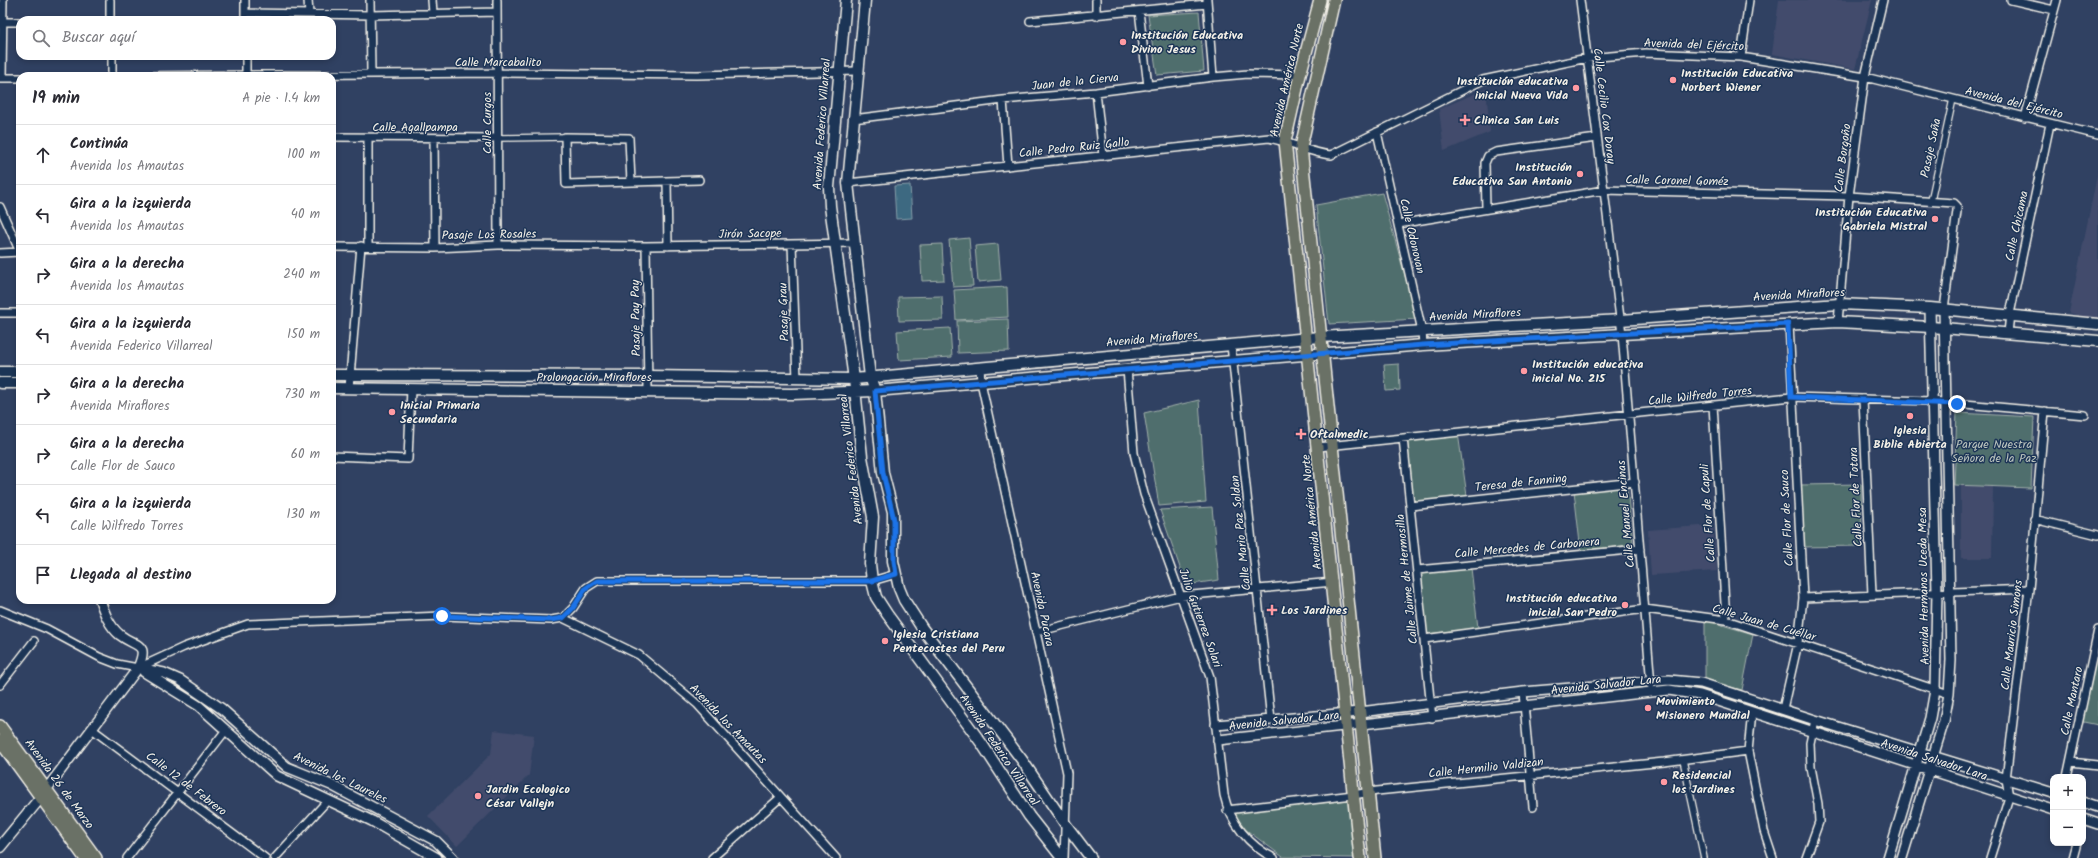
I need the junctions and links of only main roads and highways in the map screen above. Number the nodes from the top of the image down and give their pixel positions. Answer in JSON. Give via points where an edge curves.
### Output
{"nodes":[{"id":1,"x":846,"y":0,"type":"edge"},
{"id":2,"x":865,"y":0,"type":"edge"},
{"id":3,"x":1320,"y":0,"type":"edge"},
{"id":4,"x":1334,"y":0,"type":"edge"},
{"id":5,"x":2098,"y":324,"type":"edge"},
{"id":6,"x":1320,"y":337,"type":"junction"},
{"id":7,"x":1307,"y":338,"type":"junction"},
{"id":8,"x":2098,"y":341,"type":"edge"},
{"id":9,"x":1322,"y":352,"type":"junction"},
{"id":10,"x":1308,"y":353,"type":"junction"},
{"id":11,"x":1118,"y":355,"type":"junction"},
{"id":12,"x":1123,"y":369,"type":"junction"},
{"id":13,"x":0,"y":372,"type":"edge"},
{"id":14,"x":16,"y":372,"type":"edge"},
{"id":15,"x":336,"y":375,"type":"edge"},
{"id":16,"x":870,"y":377,"type":"junction"},
{"id":17,"x":854,"y":379,"type":"junction"},
{"id":18,"x":0,"y":383,"type":"edge"},
{"id":19,"x":16,"y":383,"type":"edge"},
{"id":20,"x":336,"y":388,"type":"edge"},
{"id":21,"x":856,"y":390,"type":"junction"},
{"id":22,"x":875,"y":391,"type":"junction"},
{"id":23,"x":0,"y":726,"type":"edge"},
{"id":24,"x":0,"y":742,"type":"edge"},
{"id":25,"x":44,"y":793,"type":"junction"},
{"id":26,"x":0,"y":847,"type":"edge"},
{"id":27,"x":85,"y":858,"type":"edge"},
{"id":28,"x":96,"y":858,"type":"edge"},
{"id":29,"x":1063,"y":858,"type":"edge"},
{"id":30,"x":1092,"y":858,"type":"edge"},
{"id":31,"x":1360,"y":858,"type":"edge"},
{"id":32,"x":1375,"y":858,"type":"edge"}],
"edges":[{"from":1,"to":17,"type":"main road","name":"Avenida Federico Villarreal","via":[[829,179],[830,206]]},
{"from":2,"to":16,"type":"main road","via":[[848,183]]},
{"from":3,"to":7,"type":"main road","name":"Avenida América Norte","via":[[1285,141]]},
{"from":4,"to":6,"type":"main road","via":[[1301,147]]},
{"from":5,"to":6,"type":"main road","name":"Avenida Miraflores","via":[[2010,314],[1839,304],[1620,320]]},
{"from":6,"to":7,"type":"main road","name":"Avenida Miraflores"},
{"from":6,"to":9,"type":"main road"},
{"from":7,"to":10,"type":"main road","name":"Avenida América Norte"},
{"from":7,"to":11,"type":"main road","name":"Avenida Miraflores"},
{"from":8,"to":9,"type":"main road","via":[[1838,322]]},
{"from":9,"to":10,"type":"main road"},
{"from":9,"to":32,"type":"main road"},
{"from":10,"to":12,"type":"main road"},
{"from":10,"to":31,"type":"main road","name":"Avenida América Norte"},
{"from":11,"to":12,"type":"main road"},
{"from":11,"to":16,"type":"main road","name":"Avenida Miraflores"},
{"from":12,"to":22,"type":"main road"},
{"from":13,"to":14,"type":"main road"},
{"from":15,"to":17,"type":"main road","name":"Prolongación Miraflores"},
{"from":16,"to":17,"type":"main road","name":"Avenida Miraflores"},
{"from":16,"to":22,"type":"main road","name":"Avenida Federico Villarreal"},
{"from":17,"to":21,"type":"main road","name":"Avenida Federico Villarreal"},
{"from":18,"to":19,"type":"main road"},
{"from":20,"to":21,"type":"main road","name":"Prolongación Miraflores","via":[[648,390],[792,394]]},
{"from":21,"to":22,"type":"main road"},
{"from":21,"to":29,"type":"main road","name":"Avenida Federico Villarreal","via":[[862,457],[873,517],[870,564],[876,597],[982,744],[1029,816]]},
{"from":22,"to":30,"type":"main road","name":"Avenida Federico Villarreal","via":[[883,473],[894,520],[894,561],[904,600]]},
{"from":23,"to":25,"type":"main road","name":"Avenida 26 de Marzo"},
{"from":24,"to":25,"type":"main road","name":"Avenida 26 de Marzo"},
{"from":25,"to":26,"type":"main road"},
{"from":25,"to":27,"type":"main road","name":"Avenida 26 de Marzo"},
{"from":25,"to":28,"type":"main road","name":"Avenida 26 de Marzo"}]}
